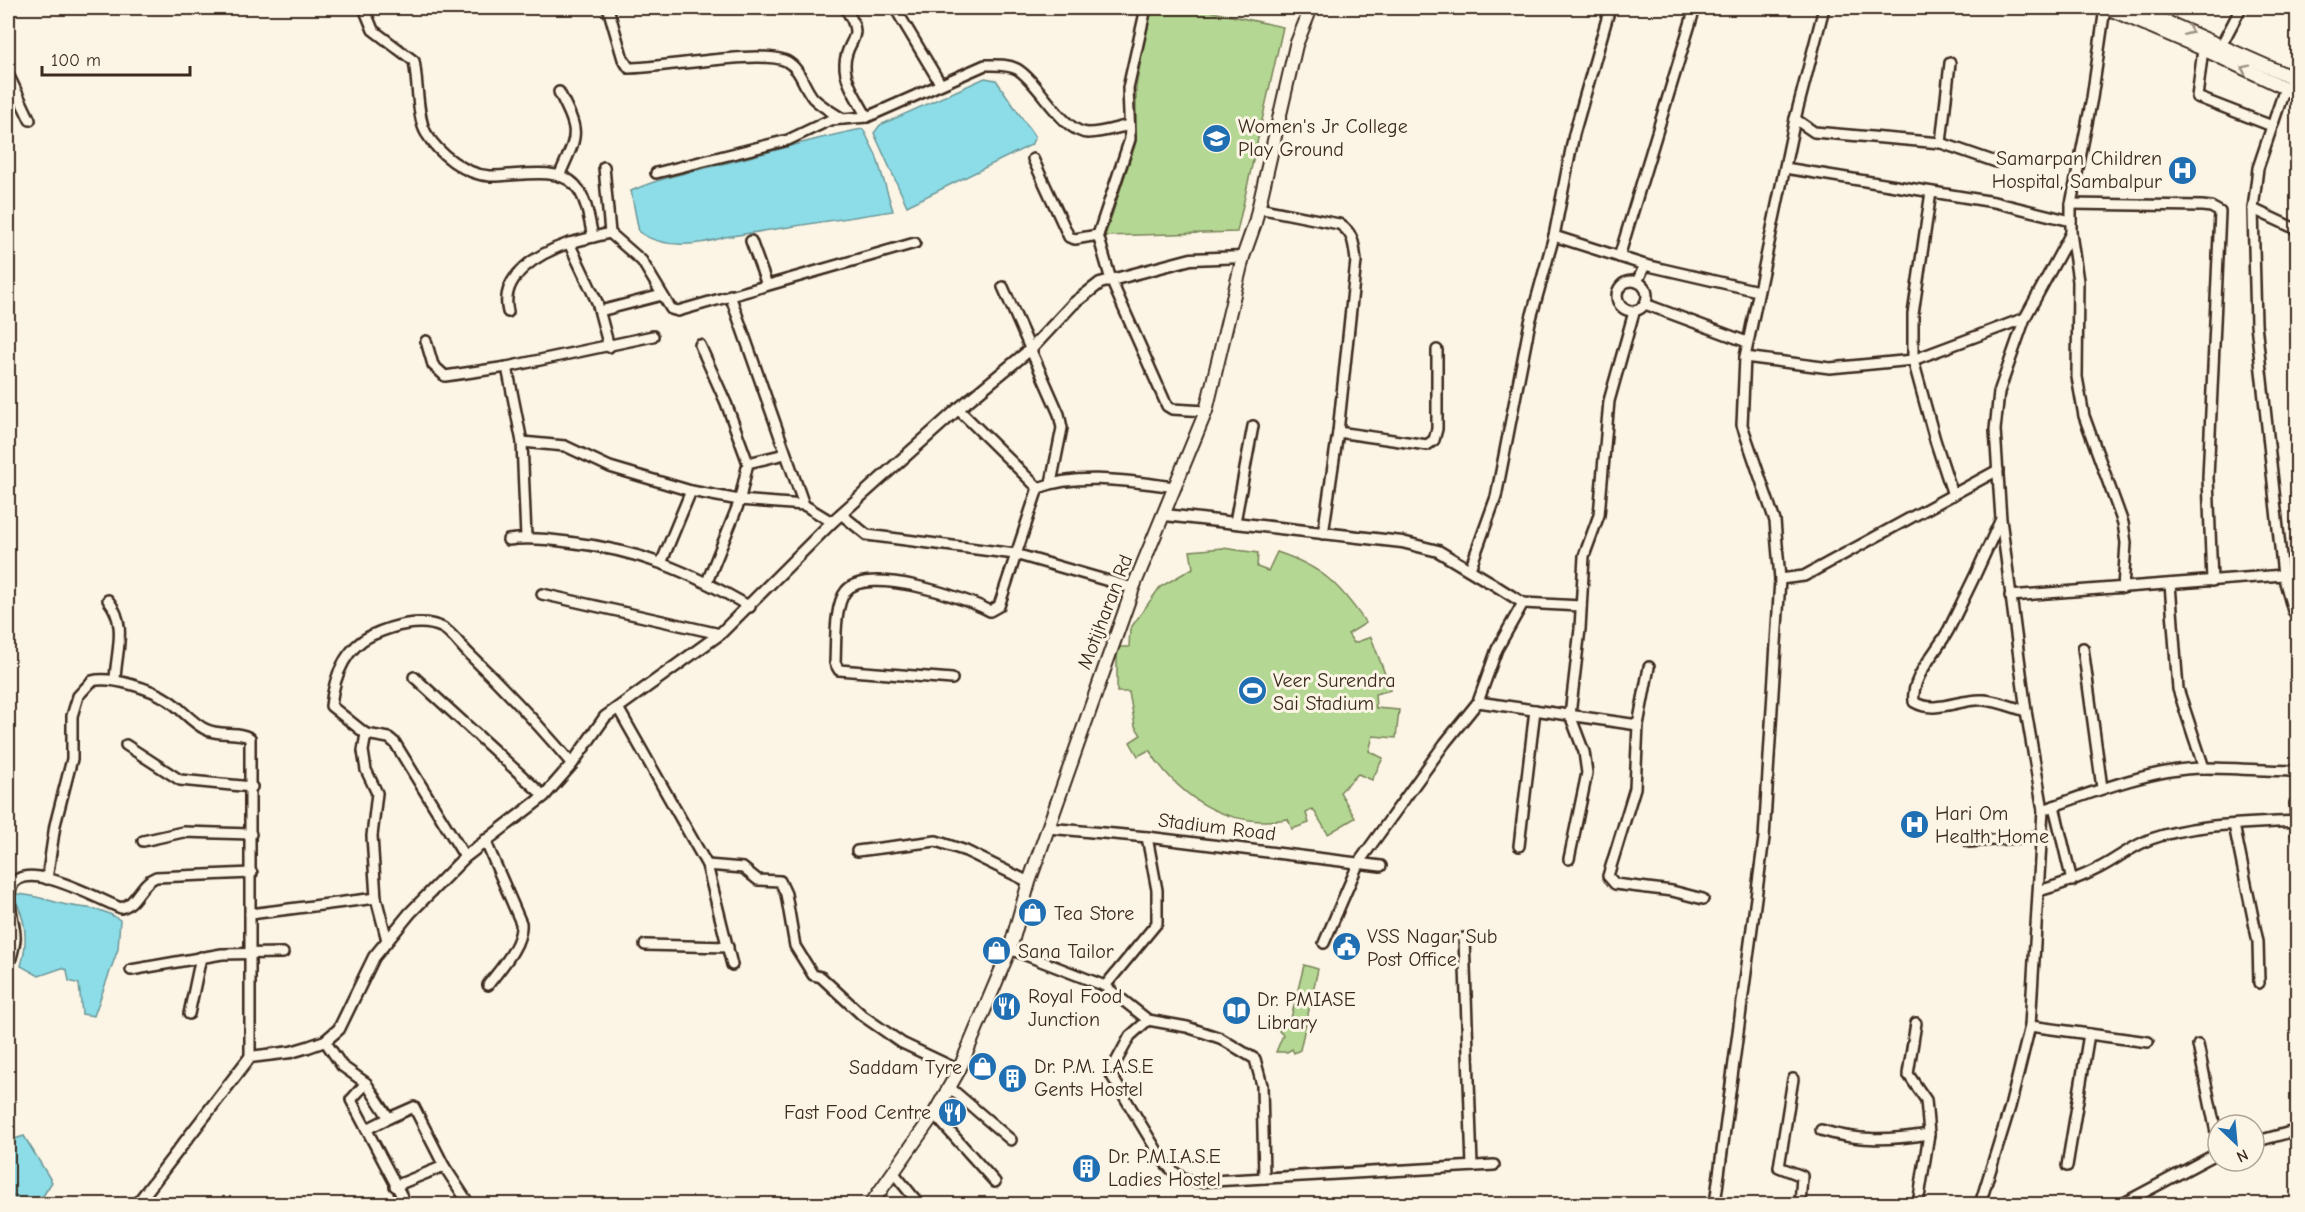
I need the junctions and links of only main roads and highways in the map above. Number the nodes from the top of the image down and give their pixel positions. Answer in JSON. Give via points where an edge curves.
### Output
{"nodes":[{"id":1,"x":1311,"y":8,"type":"edge"},
{"id":2,"x":2106,"y":8,"type":"edge"},
{"id":3,"x":2136,"y":8,"type":"edge"},
{"id":4,"x":2287,"y":81,"type":"edge"},
{"id":5,"x":2298,"y":94,"type":"edge"},
{"id":6,"x":876,"y":1203,"type":"edge"}],
"edges":[{"from":1,"to":6,"type":"main road","name":"Motijharan Rd","via":[[1296,45],[1206,411],[1133,588],[1029,882],[1010,949],[960,1070]]},
{"from":4,"to":2,"type":"main road","one_way":true},
{"from":3,"to":4,"type":"main road","one_way":true,"via":[[2222,44]]},
{"from":4,"to":5,"type":"main road"}]}
